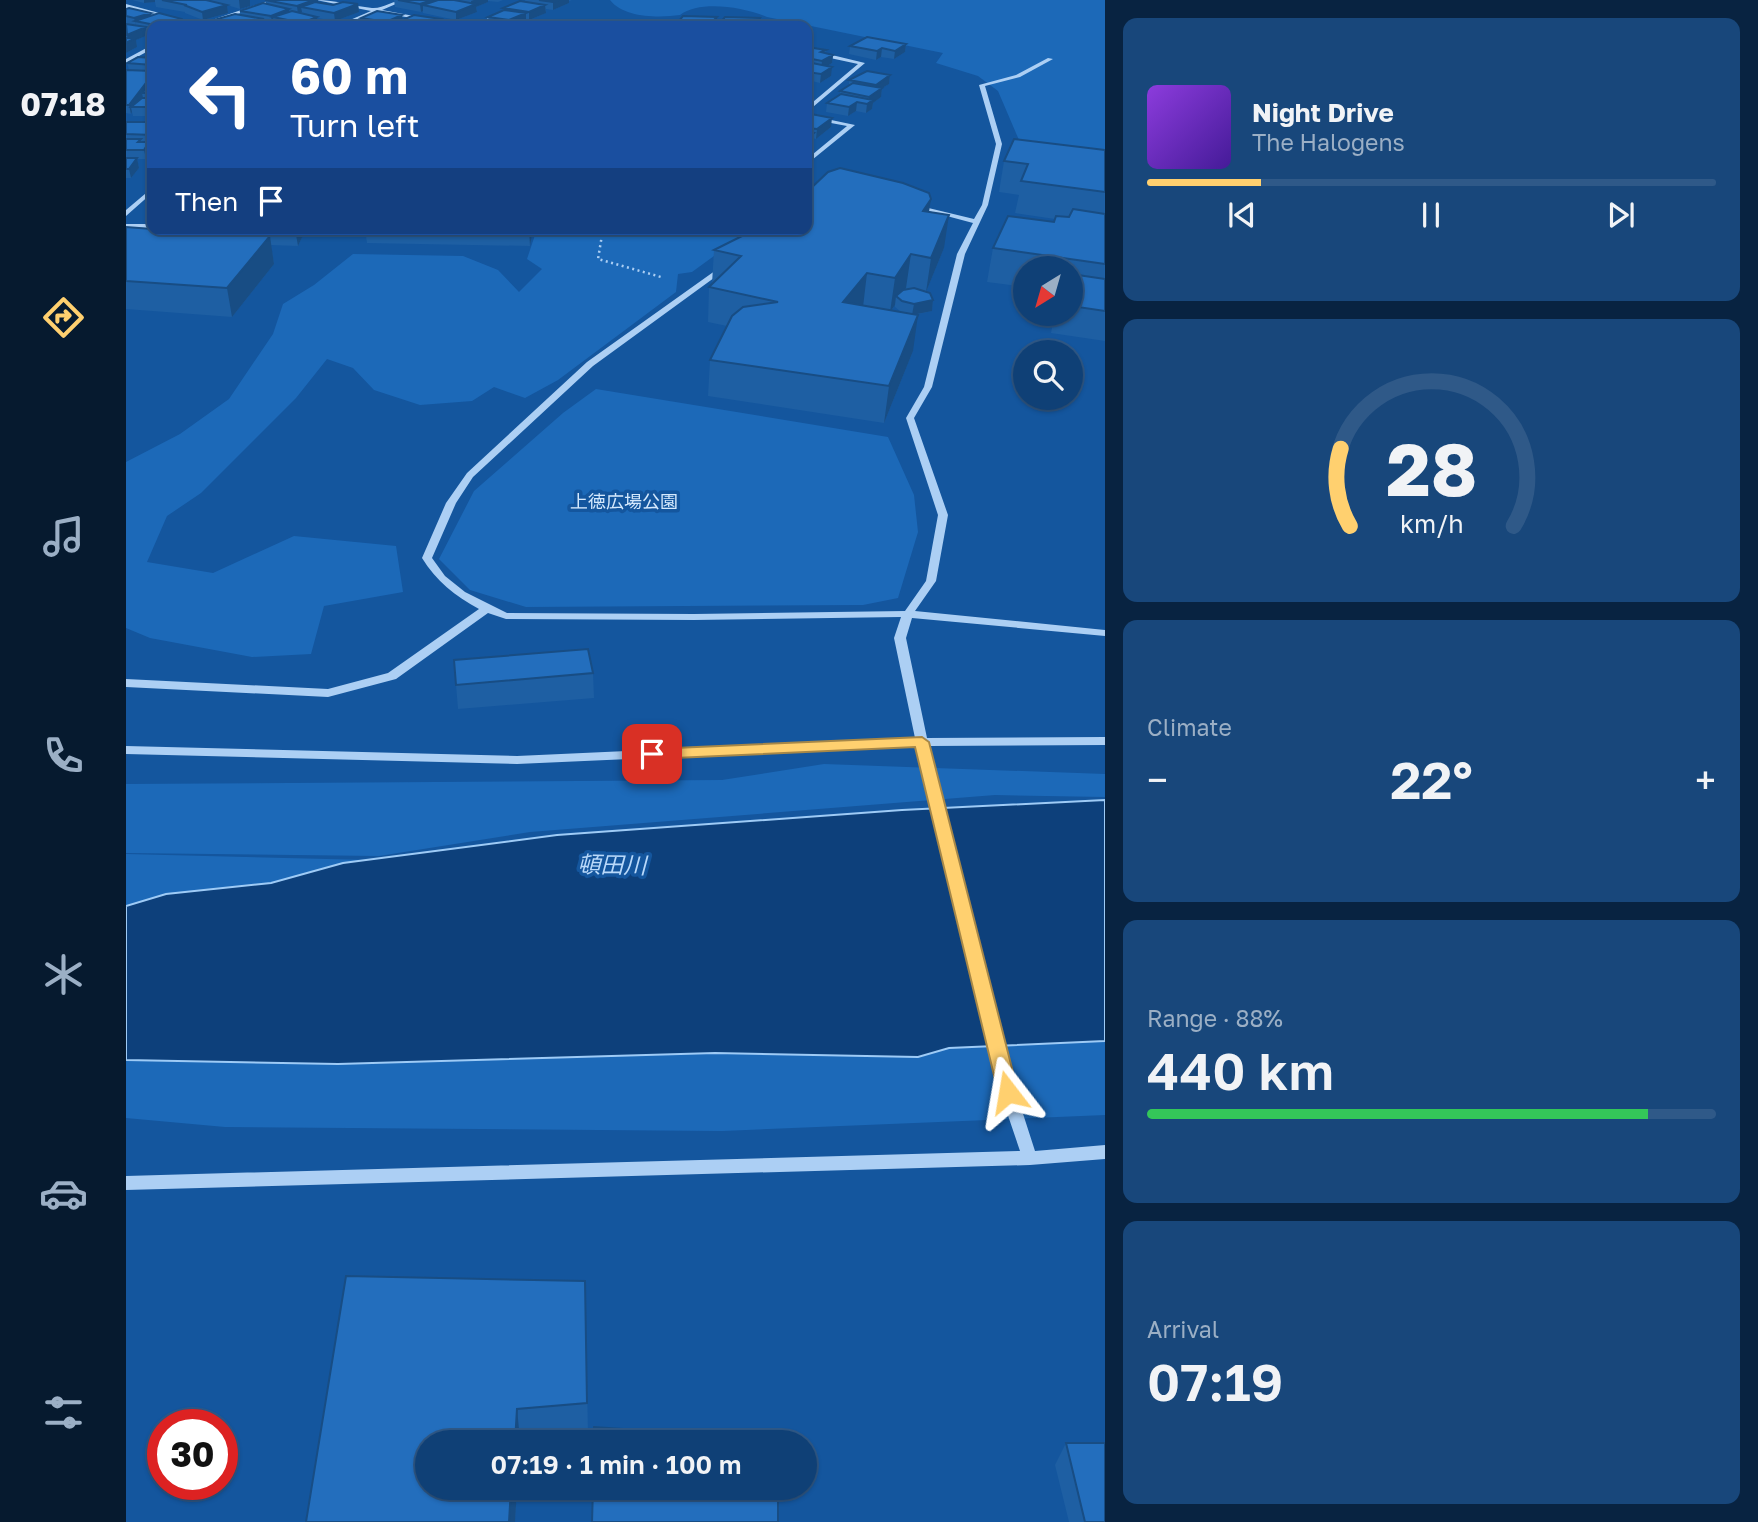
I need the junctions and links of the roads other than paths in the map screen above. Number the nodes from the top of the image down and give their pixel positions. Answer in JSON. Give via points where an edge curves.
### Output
{"nodes":[{"id":1,"x":276,"y":0,"type":"edge"},
{"id":2,"x":319,"y":0,"type":"edge"},
{"id":3,"x":402,"y":0,"type":"edge"},
{"id":4,"x":533,"y":0,"type":"edge"},
{"id":5,"x":128,"y":8,"type":"edge"},
{"id":6,"x":375,"y":11,"type":"junction"},
{"id":7,"x":180,"y":21,"type":"edge"},
{"id":8,"x":215,"y":21,"type":"edge"},
{"id":9,"x":350,"y":21,"type":"edge"},
{"id":10,"x":434,"y":21,"type":"edge"},
{"id":11,"x":485,"y":21,"type":"edge"},
{"id":12,"x":147,"y":50,"type":"edge"},
{"id":13,"x":812,"y":52,"type":"edge"},
{"id":14,"x":1050,"y":59,"type":"dead end"},
{"id":15,"x":126,"y":61,"type":"edge"},
{"id":16,"x":812,"y":106,"type":"edge"},
{"id":17,"x":812,"y":118,"type":"edge"},
{"id":18,"x":812,"y":158,"type":"edge"},
{"id":19,"x":147,"y":195,"type":"edge"},
{"id":20,"x":913,"y":206,"type":"edge"},
{"id":21,"x":126,"y":214,"type":"edge"},
{"id":22,"x":977,"y":222,"type":"junction"},
{"id":23,"x":126,"y":226,"type":"edge"},
{"id":24,"x":147,"y":226,"type":"edge"},
{"id":25,"x":733,"y":261,"type":"edge"},
{"id":26,"x":486,"y":609,"type":"junction"},
{"id":27,"x":908,"y":614,"type":"junction"},
{"id":28,"x":1105,"y":633,"type":"edge"},
{"id":29,"x":126,"y":683,"type":"edge"},
{"id":30,"x":1105,"y":741,"type":"edge"},
{"id":31,"x":922,"y":742,"type":"junction"},
{"id":32,"x":126,"y":750,"type":"edge"},
{"id":33,"x":930,"y":772,"type":"joint"},
{"id":34,"x":1008,"y":1092,"type":"joint"},
{"id":35,"x":1105,"y":1152,"type":"edge"},
{"id":36,"x":1030,"y":1157,"type":"junction"},
{"id":37,"x":126,"y":1183,"type":"edge"}],
"edges":[{"from":1,"to":8,"type":"street"},
{"from":2,"to":6,"type":"street"},
{"from":3,"to":6,"type":"street"},
{"from":4,"to":11,"type":"street"},
{"from":5,"to":7,"type":"street"},
{"from":6,"to":9,"type":"street"},
{"from":6,"to":10,"type":"street"},
{"from":12,"to":15,"type":"street"},
{"from":13,"to":16,"type":"street","via":[[862,63]]},
{"from":14,"to":22,"type":"street","via":[[1018,76],[982,85],[999,144]]},
{"from":17,"to":18,"type":"street","via":[[852,125]]},
{"from":19,"to":21,"type":"street"},
{"from":20,"to":22,"type":"street"},
{"from":22,"to":27,"type":"street","via":[[961,254],[928,387],[910,418],[943,515],[930,581]]},
{"from":23,"to":24,"type":"street"},
{"from":25,"to":26,"type":"street","via":[[590,364],[470,475],[451,503],[427,558],[436,576]]},
{"from":26,"to":27,"type":"street","via":[[506,615]]},
{"from":26,"to":29,"type":"street","via":[[392,676],[328,693]]},
{"from":27,"to":28,"type":"street"},
{"from":27,"to":31,"type":"street","via":[[900,638]]},
{"from":30,"to":31,"type":"street"},
{"from":31,"to":32,"type":"street","via":[[517,760]]},
{"from":31,"to":33,"type":"street"},
{"from":33,"to":34,"type":"street"},
{"from":34,"to":36,"type":"street"},
{"from":35,"to":36,"type":"street"},
{"from":36,"to":37,"type":"street"}]}
